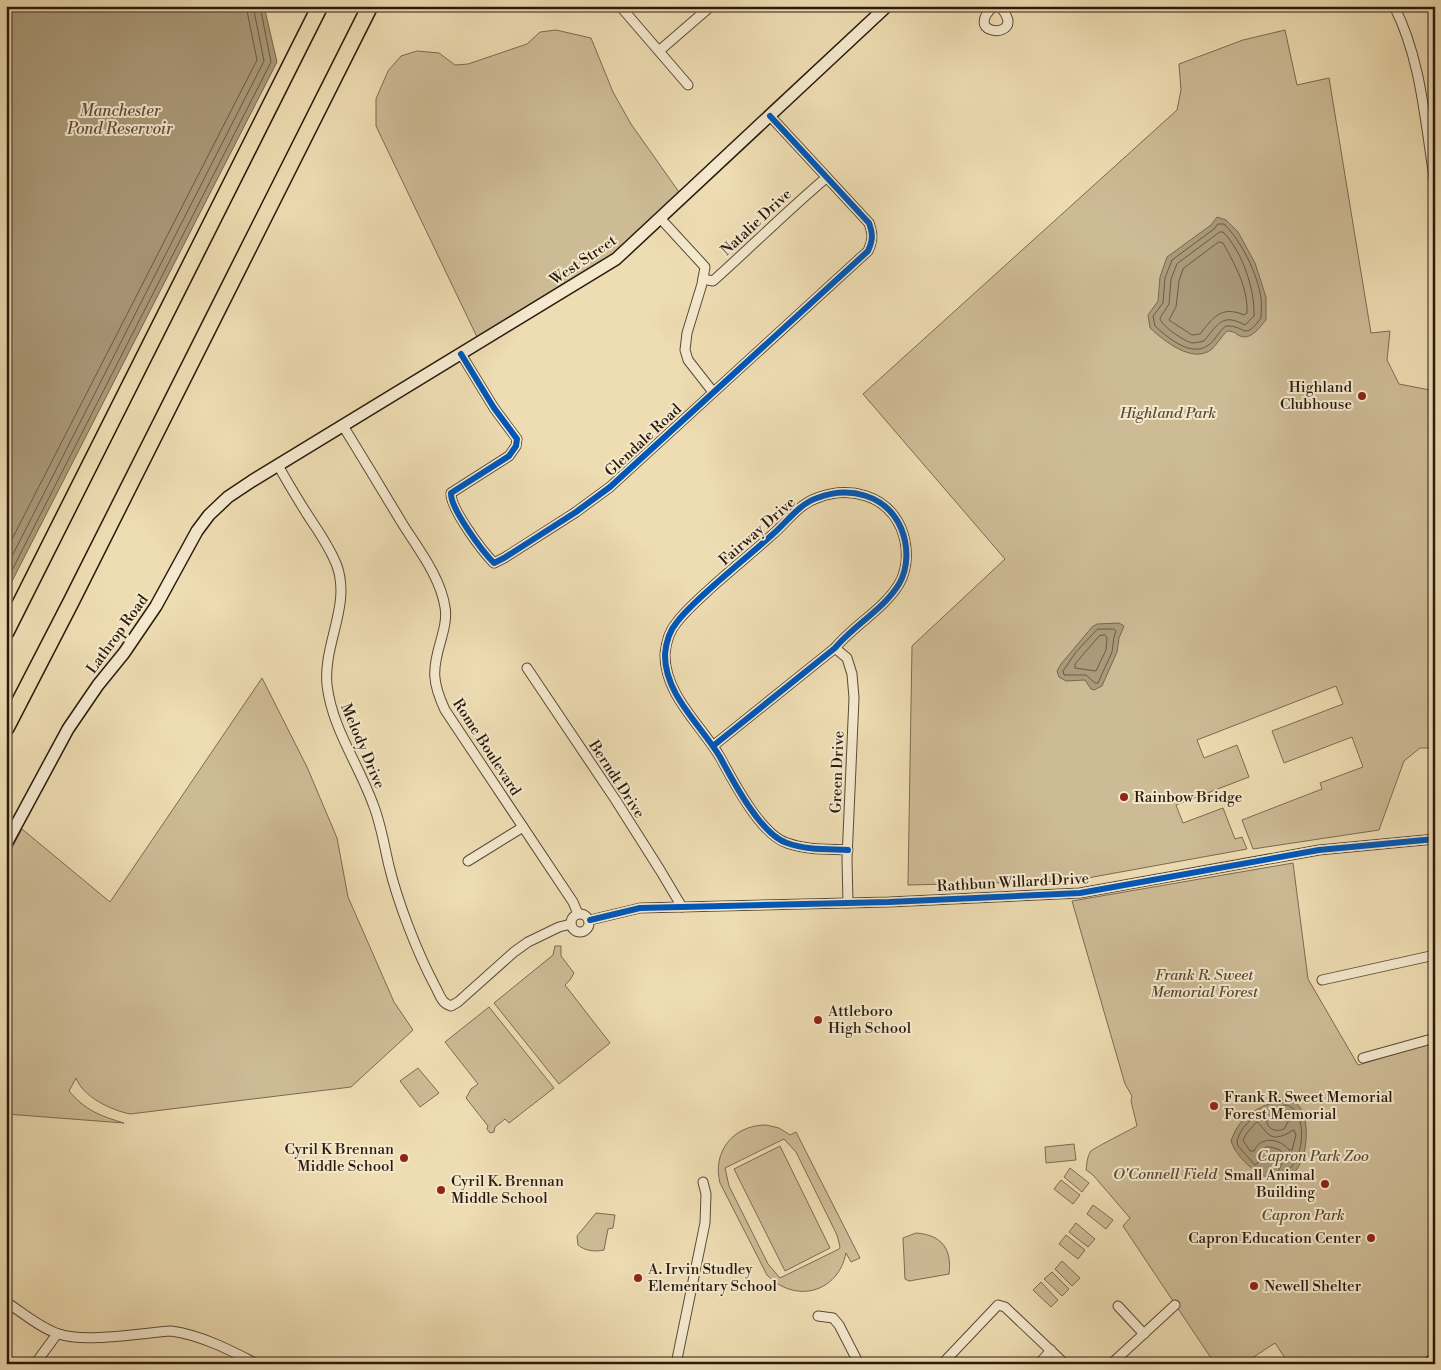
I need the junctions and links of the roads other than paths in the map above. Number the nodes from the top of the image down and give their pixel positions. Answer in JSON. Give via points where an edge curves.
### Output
{"nodes":[{"id":1,"x":320,"y":6,"type":"edge"},
{"id":2,"x":370,"y":6,"type":"edge"},
{"id":3,"x":620,"y":6,"type":"edge"},
{"id":4,"x":711,"y":6,"type":"edge"},
{"id":5,"x":887,"y":6,"type":"edge"},
{"id":6,"x":994,"y":6,"type":"edge"},
{"id":7,"x":1000,"y":6,"type":"edge"},
{"id":8,"x":1394,"y":6,"type":"edge"},
{"id":9,"x":659,"y":52,"type":"junction"},
{"id":10,"x":688,"y":85,"type":"dead end"},
{"id":11,"x":770,"y":116,"type":"junction"},
{"id":12,"x":826,"y":178,"type":"junction"},
{"id":13,"x":1435,"y":183,"type":"edge"},
{"id":14,"x":660,"y":218,"type":"junction"},
{"id":15,"x":703,"y":279,"type":"junction"},
{"id":16,"x":461,"y":354,"type":"junction"},
{"id":17,"x":713,"y":392,"type":"junction"},
{"id":18,"x":343,"y":426,"type":"junction"},
{"id":19,"x":278,"y":465,"type":"junction"},
{"id":20,"x":6,"y":632,"type":"edge"},
{"id":21,"x":834,"y":648,"type":"junction"},
{"id":22,"x":527,"y":668,"type":"dead end"},
{"id":23,"x":6,"y":728,"type":"edge"},
{"id":24,"x":713,"y":746,"type":"junction"},
{"id":25,"x":522,"y":827,"type":"junction"},
{"id":26,"x":1435,"y":839,"type":"edge"},
{"id":27,"x":6,"y":844,"type":"edge"},
{"id":28,"x":848,"y":850,"type":"junction"},
{"id":29,"x":468,"y":862,"type":"dead end"},
{"id":30,"x":848,"y":903,"type":"junction"},
{"id":31,"x":682,"y":907,"type":"junction"},
{"id":32,"x":578,"y":914,"type":"junction"},
{"id":33,"x":590,"y":920,"type":"junction"},
{"id":34,"x":571,"y":924,"type":"junction"},
{"id":35,"x":1435,"y":955,"type":"edge"},
{"id":36,"x":1322,"y":980,"type":"dead end"},
{"id":37,"x":1435,"y":1038,"type":"edge"},
{"id":38,"x":1363,"y":1058,"type":"dead end"},
{"id":39,"x":704,"y":1182,"type":"dead end"},
{"id":40,"x":6,"y":1302,"type":"edge"},
{"id":41,"x":1175,"y":1305,"type":"dead end"},
{"id":42,"x":1118,"y":1306,"type":"dead end"},
{"id":43,"x":818,"y":1316,"type":"dead end"},
{"id":44,"x":57,"y":1334,"type":"junction"},
{"id":45,"x":1144,"y":1334,"type":"junction"},
{"id":46,"x":1051,"y":1350,"type":"junction"},
{"id":47,"x":36,"y":1364,"type":"edge"},
{"id":48,"x":257,"y":1364,"type":"edge"},
{"id":49,"x":676,"y":1364,"type":"edge"},
{"id":50,"x":859,"y":1364,"type":"edge"},
{"id":51,"x":942,"y":1364,"type":"edge"},
{"id":52,"x":1039,"y":1364,"type":"edge"},
{"id":53,"x":1065,"y":1364,"type":"edge"},
{"id":54,"x":1111,"y":1364,"type":"edge"}],
"edges":[{"from":1,"to":20,"type":"highway"},
{"from":2,"to":23,"type":"highway"},
{"from":3,"to":9,"type":"street"},
{"from":4,"to":9,"type":"street"},
{"from":5,"to":11,"type":"main road","name":"West Street"},
{"from":6,"to":7,"type":"street","via":[[984,20],[994,31],[1002,30],[1008,21]]},
{"from":8,"to":13,"type":"street","via":[[1411,47]]},
{"from":9,"to":10,"type":"street"},
{"from":11,"to":12,"type":"street","name":"Glendale Road"},
{"from":11,"to":14,"type":"main road","name":"West Street"},
{"from":12,"to":15,"type":"street","name":"Natalie Drive","via":[[713,280]]},
{"from":12,"to":17,"type":"street","name":"Glendale Road","via":[[869,223],[873,242],[868,251]]},
{"from":14,"to":15,"type":"street","via":[[705,267]]},
{"from":14,"to":16,"type":"main road","name":"West Street","via":[[616,259]]},
{"from":15,"to":17,"type":"street","via":[[685,350],[688,360]]},
{"from":16,"to":17,"type":"street","name":"Glendale Road","via":[[517,439],[510,456],[451,493],[459,514],[482,551],[494,563],[569,517],[610,487]]},
{"from":16,"to":18,"type":"main road","name":"West Street"},
{"from":18,"to":19,"type":"main road","name":"West Street"},
{"from":18,"to":25,"type":"street","name":"Rome Boulevard","via":[[426,560],[442,593],[445,624],[434,676],[436,692],[444,710]]},
{"from":19,"to":27,"type":"main road","name":"Lathrop Road","via":[[228,497],[197,531],[156,606],[68,729]]},
{"from":19,"to":34,"type":"street","name":"Melody Drive","via":[[328,545],[337,566],[342,599],[327,663],[331,710],[373,805],[389,867],[415,941],[444,1002],[451,1006],[458,1002],[528,942]]},
{"from":21,"to":24,"type":"street","name":"Fairway Drive"},
{"from":21,"to":24,"type":"street","name":"Fairway Drive","via":[[891,596],[901,581],[906,561],[906,546],[892,513],[878,501],[846,491],[814,498],[797,511],[694,604],[668,637],[665,653],[672,686]]},
{"from":21,"to":28,"type":"street","name":"Green Drive","via":[[847,658],[854,698]]},
{"from":22,"to":31,"type":"street","name":"Berndt Drive","via":[[615,799]]},
{"from":24,"to":28,"type":"street","name":"Fairway Drive","via":[[769,832],[785,843],[809,849]]},
{"from":25,"to":29,"type":"street"},
{"from":25,"to":32,"type":"street","name":"Rome Boulevard"},
{"from":26,"to":30,"type":"street","name":"Rathbun Willard Drive","via":[[1318,850],[1080,893]]},
{"from":28,"to":30,"type":"street","name":"Green Drive"},
{"from":30,"to":31,"type":"street","name":"Rathbun Willard Drive"},
{"from":31,"to":33,"type":"street","name":"Rathbun Willard Drive","via":[[640,908]]},
{"from":32,"to":33,"type":"street","via":[[586,915]]},
{"from":32,"to":34,"type":"street"},
{"from":33,"to":34,"type":"street","name":"Rathbun Willard Drive","via":[[584,932],[574,931]]},
{"from":35,"to":36,"type":"street"},
{"from":37,"to":38,"type":"street"},
{"from":39,"to":49,"type":"street","via":[[705,1223]]},
{"from":40,"to":44,"type":"street"},
{"from":41,"to":45,"type":"street"},
{"from":42,"to":45,"type":"street"},
{"from":43,"to":50,"type":"street","via":[[833,1318]]},
{"from":44,"to":47,"type":"street"},
{"from":44,"to":48,"type":"street","via":[[89,1337],[171,1331],[226,1349]]},
{"from":45,"to":54,"type":"street"},
{"from":46,"to":51,"type":"street","via":[[998,1305]]},
{"from":46,"to":52,"type":"street"},
{"from":46,"to":53,"type":"street"}]}
